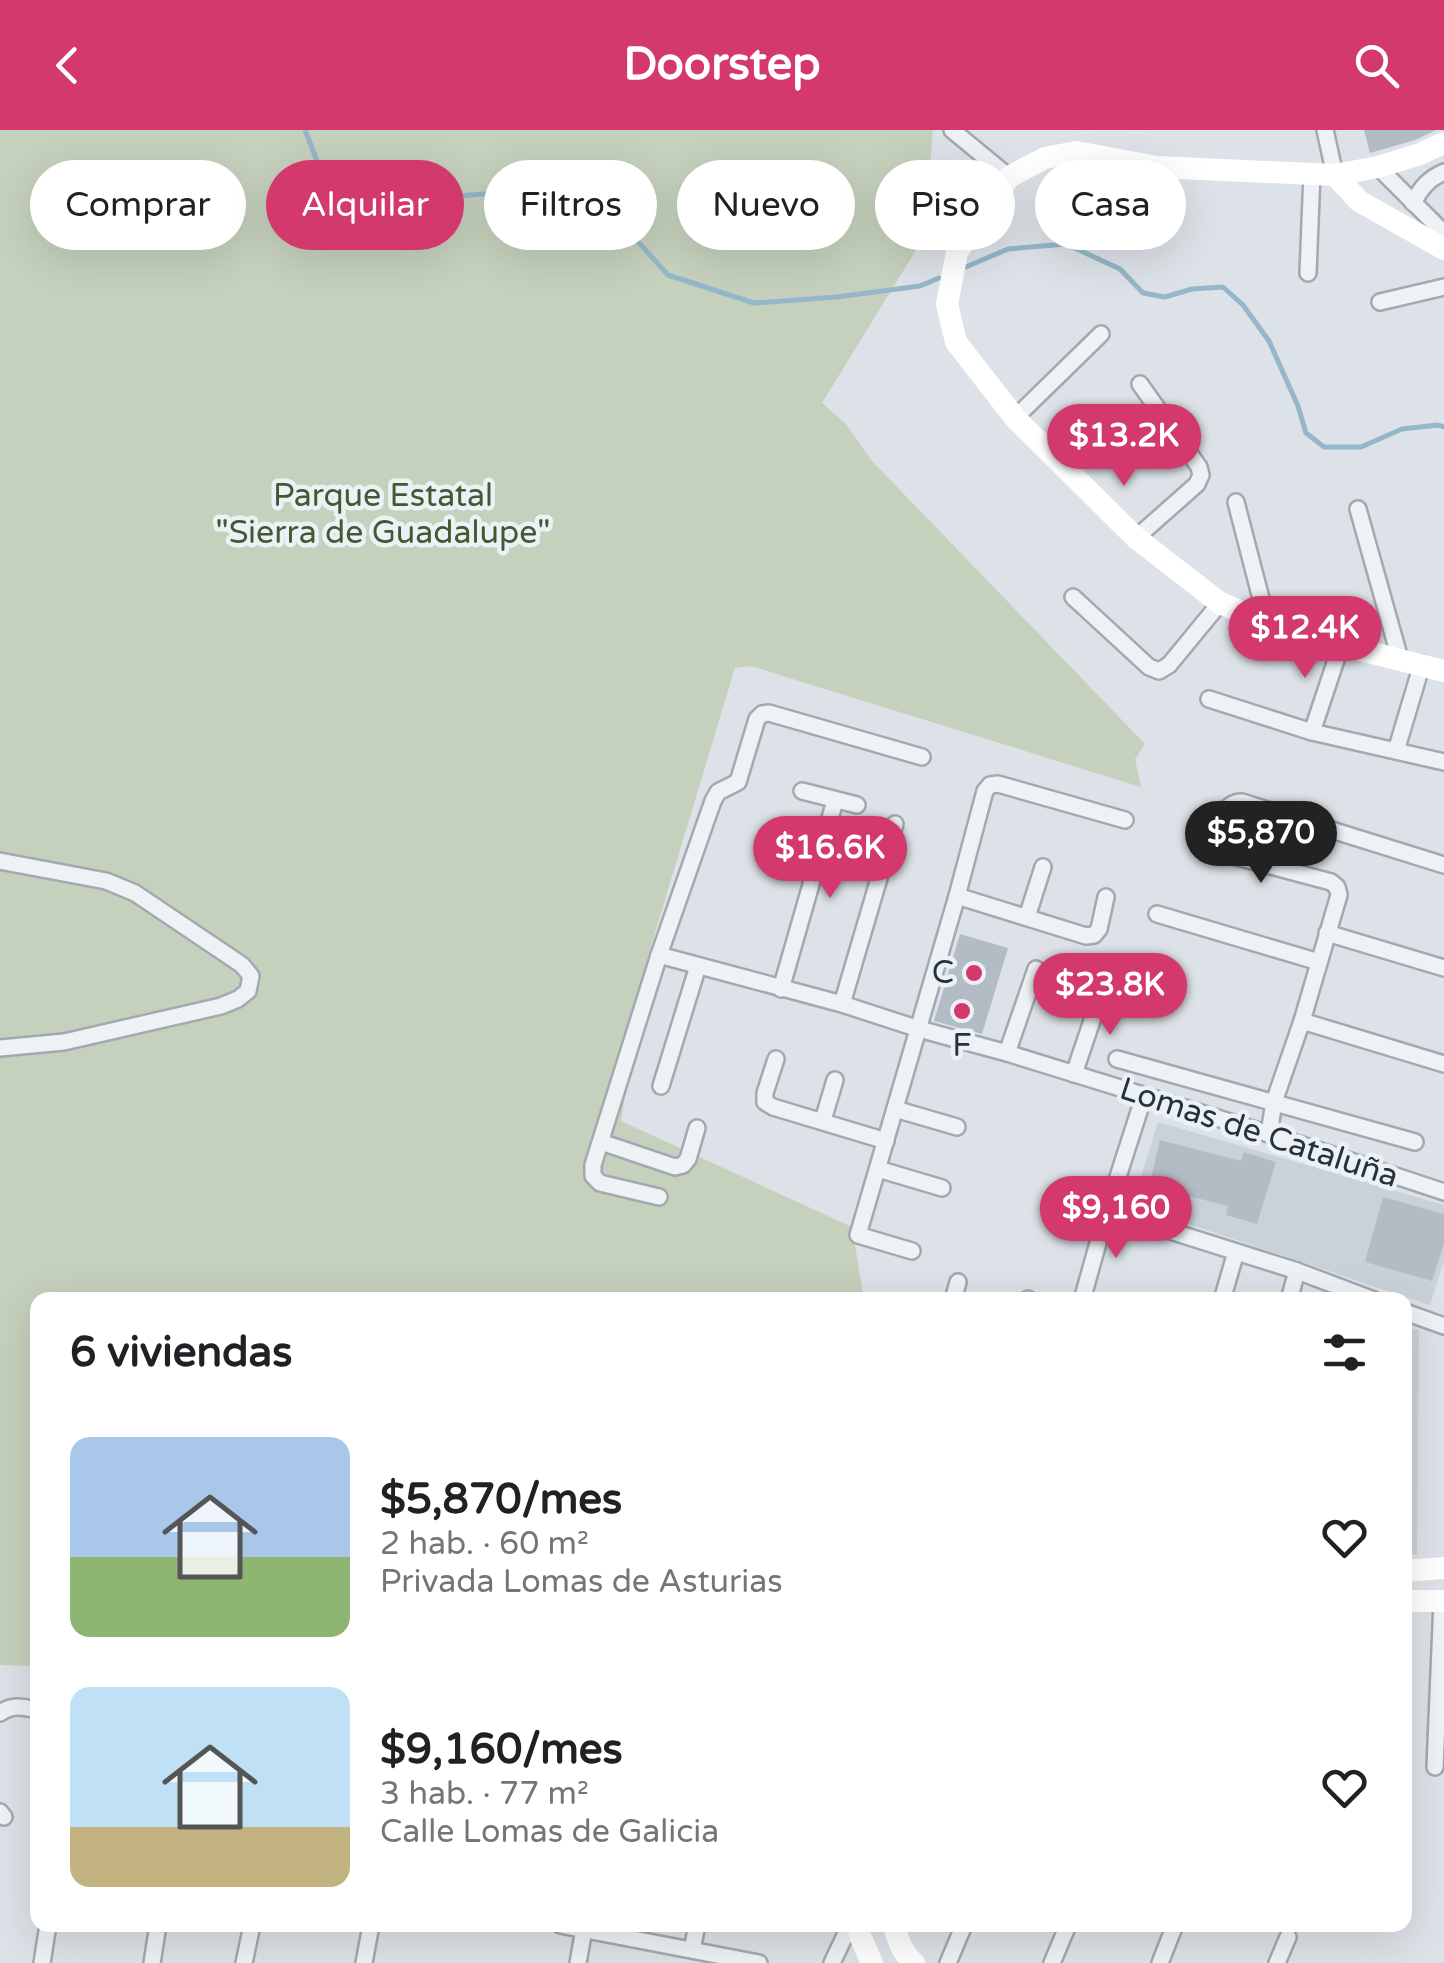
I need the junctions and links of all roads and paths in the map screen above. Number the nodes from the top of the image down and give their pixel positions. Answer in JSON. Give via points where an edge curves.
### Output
{"nodes":[{"id":1,"x":952,"y":130,"type":"edge"},
{"id":2,"x":1325,"y":130,"type":"edge"},
{"id":3,"x":1444,"y":143,"type":"edge"},
{"id":4,"x":989,"y":160,"type":"edge"},
{"id":5,"x":1378,"y":167,"type":"junction"},
{"id":6,"x":1444,"y":172,"type":"edge"},
{"id":7,"x":1015,"y":173,"type":"edge"},
{"id":8,"x":1324,"y":174,"type":"junction"},
{"id":9,"x":1413,"y":204,"type":"junction"},
{"id":10,"x":1441,"y":223,"type":"edge"},
{"id":11,"x":1444,"y":249,"type":"edge"},
{"id":12,"x":958,"y":250,"type":"edge"},
{"id":13,"x":1308,"y":273,"type":"dead end"},
{"id":14,"x":1444,"y":287,"type":"edge"},
{"id":15,"x":1380,"y":302,"type":"dead end"},
{"id":16,"x":1101,"y":334,"type":"dead end"},
{"id":17,"x":1140,"y":384,"type":"dead end"},
{"id":18,"x":1015,"y":418,"type":"junction"},
{"id":19,"x":1236,"y":502,"type":"dead end"},
{"id":20,"x":1358,"y":509,"type":"dead end"},
{"id":21,"x":1136,"y":538,"type":"junction"},
{"id":22,"x":1074,"y":597,"type":"dead end"},
{"id":23,"x":1220,"y":603,"type":"junction"},
{"id":24,"x":1267,"y":622,"type":"junction"},
{"id":25,"x":1341,"y":645,"type":"junction"},
{"id":26,"x":1422,"y":665,"type":"edge"},
{"id":27,"x":1208,"y":700,"type":"dead end"},
{"id":28,"x":1312,"y":732,"type":"junction"},
{"id":29,"x":1396,"y":751,"type":"junction"},
{"id":30,"x":922,"y":757,"type":"dead end"},
{"id":31,"x":1444,"y":762,"type":"edge"},
{"id":32,"x":802,"y":791,"type":"dead end"},
{"id":33,"x":835,"y":801,"type":"junction"},
{"id":34,"x":857,"y":805,"type":"dead end"},
{"id":35,"x":1125,"y":820,"type":"dead end"},
{"id":36,"x":894,"y":824,"type":"dead end"},
{"id":37,"x":0,"y":861,"type":"edge"},
{"id":38,"x":1444,"y":865,"type":"edge"},
{"id":39,"x":1044,"y":867,"type":"dead end"},
{"id":40,"x":957,"y":896,"type":"junction"},
{"id":41,"x":1106,"y":897,"type":"dead end"},
{"id":42,"x":1157,"y":914,"type":"dead end"},
{"id":43,"x":1028,"y":917,"type":"junction"},
{"id":44,"x":1327,"y":934,"type":"junction"},
{"id":45,"x":659,"y":955,"type":"junction"},
{"id":46,"x":1318,"y":962,"type":"junction"},
{"id":47,"x":698,"y":966,"type":"junction"},
{"id":48,"x":1444,"y":968,"type":"edge"},
{"id":49,"x":1036,"y":970,"type":"dead end"},
{"id":50,"x":1103,"y":988,"type":"dead end"},
{"id":51,"x":781,"y":989,"type":"junction"},
{"id":52,"x":842,"y":1004,"type":"junction"},
{"id":53,"x":1302,"y":1020,"type":"junction"},
{"id":54,"x":918,"y":1029,"type":"junction"},
{"id":55,"x":0,"y":1048,"type":"edge"},
{"id":56,"x":1007,"y":1053,"type":"junction"},
{"id":57,"x":776,"y":1059,"type":"dead end"},
{"id":58,"x":1117,"y":1059,"type":"dead end"},
{"id":59,"x":1444,"y":1064,"type":"edge"},
{"id":60,"x":1074,"y":1074,"type":"junction"},
{"id":61,"x":835,"y":1080,"type":"dead end"},
{"id":62,"x":662,"y":1086,"type":"dead end"},
{"id":63,"x":1144,"y":1096,"type":"junction"},
{"id":64,"x":1274,"y":1102,"type":"junction"},
{"id":65,"x":895,"y":1109,"type":"junction"},
{"id":66,"x":823,"y":1120,"type":"junction"},
{"id":67,"x":957,"y":1127,"type":"dead end"},
{"id":68,"x":697,"y":1128,"type":"dead end"},
{"id":69,"x":1269,"y":1134,"type":"junction"},
{"id":70,"x":886,"y":1140,"type":"junction"},
{"id":71,"x":600,"y":1142,"type":"junction"},
{"id":72,"x":1415,"y":1142,"type":"dead end"},
{"id":73,"x":878,"y":1169,"type":"junction"},
{"id":74,"x":942,"y":1188,"type":"dead end"},
{"id":75,"x":1444,"y":1192,"type":"edge"},
{"id":76,"x":659,"y":1197,"type":"dead end"},
{"id":77,"x":1107,"y":1210,"type":"junction"},
{"id":78,"x":912,"y":1250,"type":"dead end"},
{"id":79,"x":1236,"y":1252,"type":"junction"},
{"id":80,"x":1297,"y":1271,"type":"junction"},
{"id":81,"x":958,"y":1282,"type":"dead end"},
{"id":82,"x":955,"y":1292,"type":"edge"},
{"id":83,"x":1084,"y":1292,"type":"edge"},
{"id":84,"x":1224,"y":1292,"type":"edge"},
{"id":85,"x":1291,"y":1292,"type":"edge"},
{"id":86,"x":1353,"y":1292,"type":"edge"},
{"id":87,"x":1412,"y":1315,"type":"edge"},
{"id":88,"x":1444,"y":1326,"type":"edge"},
{"id":89,"x":1444,"y":1568,"type":"edge"},
{"id":90,"x":1412,"y":1570,"type":"edge"},
{"id":91,"x":1412,"y":1601,"type":"edge"},
{"id":92,"x":1443,"y":1602,"type":"edge"},
{"id":93,"x":30,"y":1708,"type":"edge"},
{"id":94,"x":0,"y":1713,"type":"edge"},
{"id":95,"x":1435,"y":1766,"type":"dead end"},
{"id":96,"x":47,"y":1932,"type":"edge"},
{"id":97,"x":157,"y":1932,"type":"edge"},
{"id":98,"x":251,"y":1932,"type":"edge"},
{"id":99,"x":371,"y":1932,"type":"edge"},
{"id":100,"x":583,"y":1932,"type":"edge"},
{"id":101,"x":622,"y":1932,"type":"edge"},
{"id":102,"x":695,"y":1932,"type":"edge"},
{"id":103,"x":847,"y":1932,"type":"edge"},
{"id":104,"x":860,"y":1932,"type":"edge"},
{"id":105,"x":896,"y":1932,"type":"edge"},
{"id":106,"x":961,"y":1932,"type":"edge"},
{"id":107,"x":1065,"y":1932,"type":"edge"},
{"id":108,"x":1173,"y":1932,"type":"edge"},
{"id":109,"x":1288,"y":1937,"type":"dead end"},
{"id":110,"x":692,"y":1950,"type":"junction"},
{"id":111,"x":738,"y":1961,"type":"edge"},
{"id":112,"x":42,"y":1963,"type":"edge"},
{"id":113,"x":152,"y":1963,"type":"edge"},
{"id":114,"x":244,"y":1963,"type":"edge"},
{"id":115,"x":364,"y":1963,"type":"edge"},
{"id":116,"x":578,"y":1963,"type":"edge"},
{"id":117,"x":758,"y":1963,"type":"edge"},
{"id":118,"x":832,"y":1963,"type":"edge"},
{"id":119,"x":872,"y":1963,"type":"edge"},
{"id":120,"x":914,"y":1963,"type":"edge"},
{"id":121,"x":948,"y":1963,"type":"edge"},
{"id":122,"x":1052,"y":1963,"type":"edge"},
{"id":123,"x":1160,"y":1963,"type":"edge"},
{"id":124,"x":1277,"y":1963,"type":"edge"}],
"edges":[{"from":1,"to":4,"type":"street"},
{"from":2,"to":8,"type":"street"},
{"from":3,"to":5,"type":"street"},
{"from":5,"to":8,"type":"street"},
{"from":5,"to":9,"type":"street"},
{"from":6,"to":9,"type":"street","via":[[1420,188]]},
{"from":7,"to":8,"type":"street","via":[[1076,152],[1158,167]]},
{"from":8,"to":11,"type":"street"},
{"from":8,"to":13,"type":"street"},
{"from":9,"to":10,"type":"street"},
{"from":12,"to":18,"type":"street","via":[[946,304],[956,342]]},
{"from":14,"to":15,"type":"street"},
{"from":16,"to":18,"type":"street"},
{"from":17,"to":21,"type":"street","via":[[1201,475]]},
{"from":18,"to":21,"type":"street"},
{"from":19,"to":24,"type":"street"},
{"from":20,"to":26,"type":"street"},
{"from":21,"to":23,"type":"street"},
{"from":22,"to":23,"type":"street","via":[[1159,671]]},
{"from":23,"to":24,"type":"street"},
{"from":24,"to":25,"type":"street"},
{"from":25,"to":26,"type":"street"},
{"from":25,"to":28,"type":"street"},
{"from":26,"to":29,"type":"street"},
{"from":27,"to":28,"type":"street"},
{"from":28,"to":29,"type":"street"},
{"from":29,"to":31,"type":"street"},
{"from":30,"to":45,"type":"street","via":[[762,714],[738,782],[714,801]]},
{"from":32,"to":33,"type":"street"},
{"from":33,"to":34,"type":"street"},
{"from":33,"to":51,"type":"street"},
{"from":35,"to":40,"type":"street","via":[[990,785]]},
{"from":36,"to":52,"type":"street"},
{"from":37,"to":55,"type":"street","via":[[135,893],[250,976],[248,990],[221,1006],[64,1042]]},
{"from":38,"to":44,"type":"street","via":[[1242,802],[1225,808],[1214,840],[1218,852],[1337,887]]},
{"from":39,"to":43,"type":"street"},
{"from":40,"to":43,"type":"street"},
{"from":40,"to":54,"type":"street"},
{"from":41,"to":43,"type":"street","via":[[1094,935]]},
{"from":42,"to":46,"type":"street"},
{"from":44,"to":46,"type":"street"},
{"from":44,"to":48,"type":"street"},
{"from":45,"to":47,"type":"street","name":"Lomas de Cataluña"},
{"from":45,"to":71,"type":"street"},
{"from":46,"to":53,"type":"street"},
{"from":47,"to":51,"type":"street","name":"Lomas de Cataluña"},
{"from":47,"to":62,"type":"street"},
{"from":49,"to":56,"type":"street"},
{"from":50,"to":60,"type":"street","name":"Lomas de Cataluña"},
{"from":51,"to":52,"type":"street","name":"Lomas de Cataluña"},
{"from":52,"to":54,"type":"street","name":"Lomas de Cataluña"},
{"from":53,"to":59,"type":"street"},
{"from":53,"to":64,"type":"street"},
{"from":54,"to":56,"type":"street","name":"Lomas de Cataluña"},
{"from":54,"to":65,"type":"street"},
{"from":56,"to":60,"type":"street","name":"Lomas de Cataluña"},
{"from":57,"to":66,"type":"street","via":[[765,1102]]},
{"from":58,"to":64,"type":"street"},
{"from":60,"to":63,"type":"street","name":"Lomas de Cataluña"},
{"from":61,"to":66,"type":"street"},
{"from":63,"to":69,"type":"street","name":"Lomas de Cataluña"},
{"from":63,"to":77,"type":"street"},
{"from":64,"to":69,"type":"street"},
{"from":64,"to":72,"type":"street"},
{"from":65,"to":67,"type":"street"},
{"from":65,"to":70,"type":"street"},
{"from":66,"to":70,"type":"street"},
{"from":68,"to":71,"type":"street","via":[[683,1166]]},
{"from":69,"to":75,"type":"street","name":"Lomas de Cataluña"},
{"from":70,"to":73,"type":"street"},
{"from":71,"to":76,"type":"street","via":[[593,1165],[600,1183]]},
{"from":73,"to":74,"type":"street"},
{"from":73,"to":78,"type":"street","via":[[858,1234]]},
{"from":77,"to":79,"type":"street"},
{"from":77,"to":83,"type":"street"},
{"from":79,"to":80,"type":"street"},
{"from":79,"to":84,"type":"street"},
{"from":80,"to":85,"type":"street"},
{"from":80,"to":86,"type":"street"},
{"from":81,"to":82,"type":"street"},
{"from":87,"to":88,"type":"street"},
{"from":89,"to":90,"type":"street"},
{"from":91,"to":92,"type":"street"},
{"from":92,"to":95,"type":"street"},
{"from":93,"to":94,"type":"street"},
{"from":96,"to":112,"type":"street"},
{"from":97,"to":113,"type":"street"},
{"from":98,"to":114,"type":"street"},
{"from":99,"to":115,"type":"street"},
{"from":100,"to":116,"type":"street"},
{"from":101,"to":110,"type":"street"},
{"from":102,"to":110,"type":"street"},
{"from":103,"to":118,"type":"street"},
{"from":104,"to":119,"type":"street"},
{"from":105,"to":120,"type":"street"},
{"from":106,"to":121,"type":"street"},
{"from":107,"to":122,"type":"street"},
{"from":108,"to":123,"type":"street"},
{"from":109,"to":124,"type":"street"},
{"from":110,"to":111,"type":"street"},
{"from":111,"to":117,"type":"street"}]}
